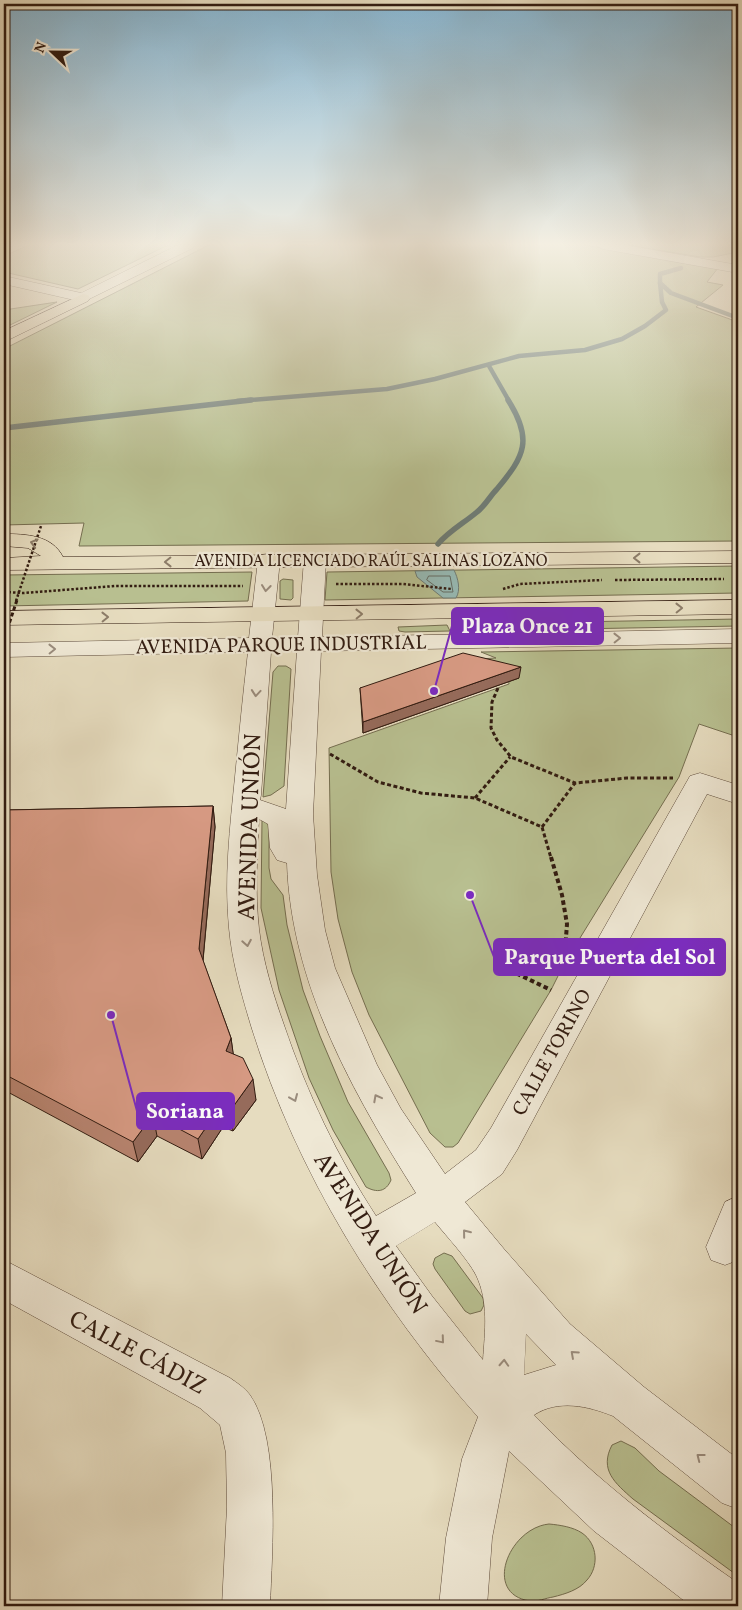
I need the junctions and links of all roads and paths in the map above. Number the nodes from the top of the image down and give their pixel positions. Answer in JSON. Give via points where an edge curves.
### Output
{"nodes":[{"id":1,"x":39,"y":320,"type":"edge"},
{"id":2,"x":4,"y":338,"type":"edge"},
{"id":3,"x":41,"y":526,"type":"dead end"},
{"id":4,"x":4,"y":540,"type":"edge"},
{"id":5,"x":738,"y":557,"type":"edge"},
{"id":6,"x":269,"y":560,"type":"junction"},
{"id":7,"x":315,"y":560,"type":"junction"},
{"id":8,"x":51,"y":563,"type":"junction"},
{"id":9,"x":4,"y":564,"type":"edge"},
{"id":10,"x":728,"y":579,"type":"dead end"},
{"id":11,"x":334,"y":584,"type":"dead end"},
{"id":12,"x":250,"y":586,"type":"dead end"},
{"id":13,"x":458,"y":590,"type":"dead end"},
{"id":14,"x":496,"y":590,"type":"dead end"},
{"id":15,"x":4,"y":592,"type":"edge"},
{"id":16,"x":738,"y":607,"type":"edge"},
{"id":17,"x":4,"y":618,"type":"edge"},
{"id":18,"x":309,"y":629,"type":"junction"},
{"id":19,"x":261,"y":630,"type":"junction"},
{"id":20,"x":4,"y":633,"type":"edge"},
{"id":21,"x":738,"y":636,"type":"edge"},
{"id":22,"x":4,"y":650,"type":"edge"},
{"id":23,"x":498,"y":688,"type":"edge"},
{"id":24,"x":330,"y":754,"type":"dead end"},
{"id":25,"x":510,"y":757,"type":"junction"},
{"id":26,"x":301,"y":772,"type":"junction"},
{"id":27,"x":689,"y":780,"type":"junction"},
{"id":28,"x":575,"y":783,"type":"junction"},
{"id":29,"x":738,"y":795,"type":"edge"},
{"id":30,"x":475,"y":798,"type":"junction"},
{"id":31,"x":246,"y":808,"type":"junction"},
{"id":32,"x":542,"y":827,"type":"junction"},
{"id":33,"x":302,"y":875,"type":"junction"},
{"id":34,"x":564,"y":964,"type":"dead end"},
{"id":35,"x":503,"y":967,"type":"dead end"},
{"id":36,"x":551,"y":990,"type":"dead end"},
{"id":37,"x":440,"y":1199,"type":"junction"},
{"id":38,"x":370,"y":1241,"type":"junction"},
{"id":39,"x":490,"y":1262,"type":"junction"},
{"id":40,"x":8,"y":1290,"type":"edge"},
{"id":41,"x":628,"y":1402,"type":"junction"},
{"id":42,"x":501,"y":1412,"type":"junction"},
{"id":43,"x":738,"y":1487,"type":"edge"},
{"id":44,"x":246,"y":1606,"type":"edge"},
{"id":45,"x":463,"y":1606,"type":"edge"},
{"id":46,"x":730,"y":1606,"type":"edge"}],
"edges":[{"from":1,"to":2,"type":"main road"},
{"from":3,"to":20,"type":"path","bridge":true},
{"from":8,"to":4,"type":"main road","one_way":true,"via":[[52,556],[43,546],[27,541]]},
{"from":5,"to":7,"type":"main road","name":"AVENIDA LICENCIADO RAÚL SALINAS LOZANO","one_way":true},
{"from":6,"to":7,"type":"main road","name":"AVENIDA LICENCIADO RAÚL SALINAS LOZANO"},
{"from":6,"to":8,"type":"main road","name":"AVENIDA LICENCIADO RAÚL SALINAS LOZANO","one_way":true},
{"from":6,"to":19,"type":"street","name":"AVENIDA UNIÓN","one_way":true},
{"from":7,"to":18,"type":"street"},
{"from":8,"to":9,"type":"main road","name":"AVENIDA LICENCIADO RAÚL SALINAS LOZANO"},
{"from":10,"to":14,"type":"path","via":[[601,580],[520,584]]},
{"from":11,"to":13,"type":"path"},
{"from":12,"to":15,"type":"path","via":[[115,586]]},
{"from":18,"to":16,"type":"main road","one_way":true},
{"from":17,"to":19,"type":"main road","one_way":true},
{"from":18,"to":19,"type":"street","name":"AVENIDA PARQUE INDUSTRIAL"},
{"from":18,"to":21,"type":"street","name":"AVENIDA PARQUE INDUSTRIAL","one_way":true},
{"from":18,"to":26,"type":"street"},
{"from":22,"to":19,"type":"street","name":"AVENIDA PARQUE INDUSTRIAL","one_way":true},
{"from":19,"to":31,"type":"street","name":"AVENIDA UNIÓN","one_way":true},
{"from":23,"to":25,"type":"path","via":[[492,702],[491,728]]},
{"from":24,"to":30,"type":"path","via":[[367,777],[390,786],[421,793]]},
{"from":25,"to":28,"type":"path"},
{"from":25,"to":30,"type":"path"},
{"from":26,"to":31,"type":"street","via":[[285,793]]},
{"from":26,"to":33,"type":"street"},
{"from":27,"to":28,"type":"path","via":[[611,779]]},
{"from":27,"to":29,"type":"street"},
{"from":27,"to":37,"type":"street","name":"CALLE TORINO","via":[[504,1139],[489,1162]]},
{"from":28,"to":32,"type":"path"},
{"from":30,"to":32,"type":"path"},
{"from":31,"to":33,"type":"street","via":[[261,809],[279,816],[284,826],[284,850]]},
{"from":31,"to":38,"type":"street","name":"AVENIDA UNIÓN","one_way":true,"via":[[242,870],[244,929],[264,1016],[310,1138]]},
{"from":32,"to":34,"type":"path","via":[[562,895],[566,924]]},
{"from":37,"to":33,"type":"street","one_way":true,"via":[[389,1120],[336,1013],[319,968]]},
{"from":35,"to":36,"type":"path"},
{"from":37,"to":38,"type":"street","name":"CALLE TORINO"},
{"from":39,"to":37,"type":"street","one_way":true},
{"from":38,"to":42,"type":"street","name":"AVENIDA UNIÓN","one_way":true,"via":[[435,1333]]},
{"from":41,"to":39,"type":"street","one_way":true,"via":[[556,1338]]},
{"from":42,"to":39,"type":"street","one_way":true,"via":[[506,1322],[502,1295]]},
{"from":40,"to":44,"type":"street","name":"CALLE CÁDIZ","via":[[228,1402],[237,1413],[246,1447],[250,1482]]},
{"from":41,"to":42,"type":"street","via":[[605,1391],[565,1383],[530,1393]]},
{"from":43,"to":41,"type":"street","one_way":true},
{"from":42,"to":45,"type":"street","via":[[483,1467],[469,1538]]},
{"from":42,"to":46,"type":"street","name":"AVENIDA UNIÓN","via":[[588,1496],[673,1566]]}]}
